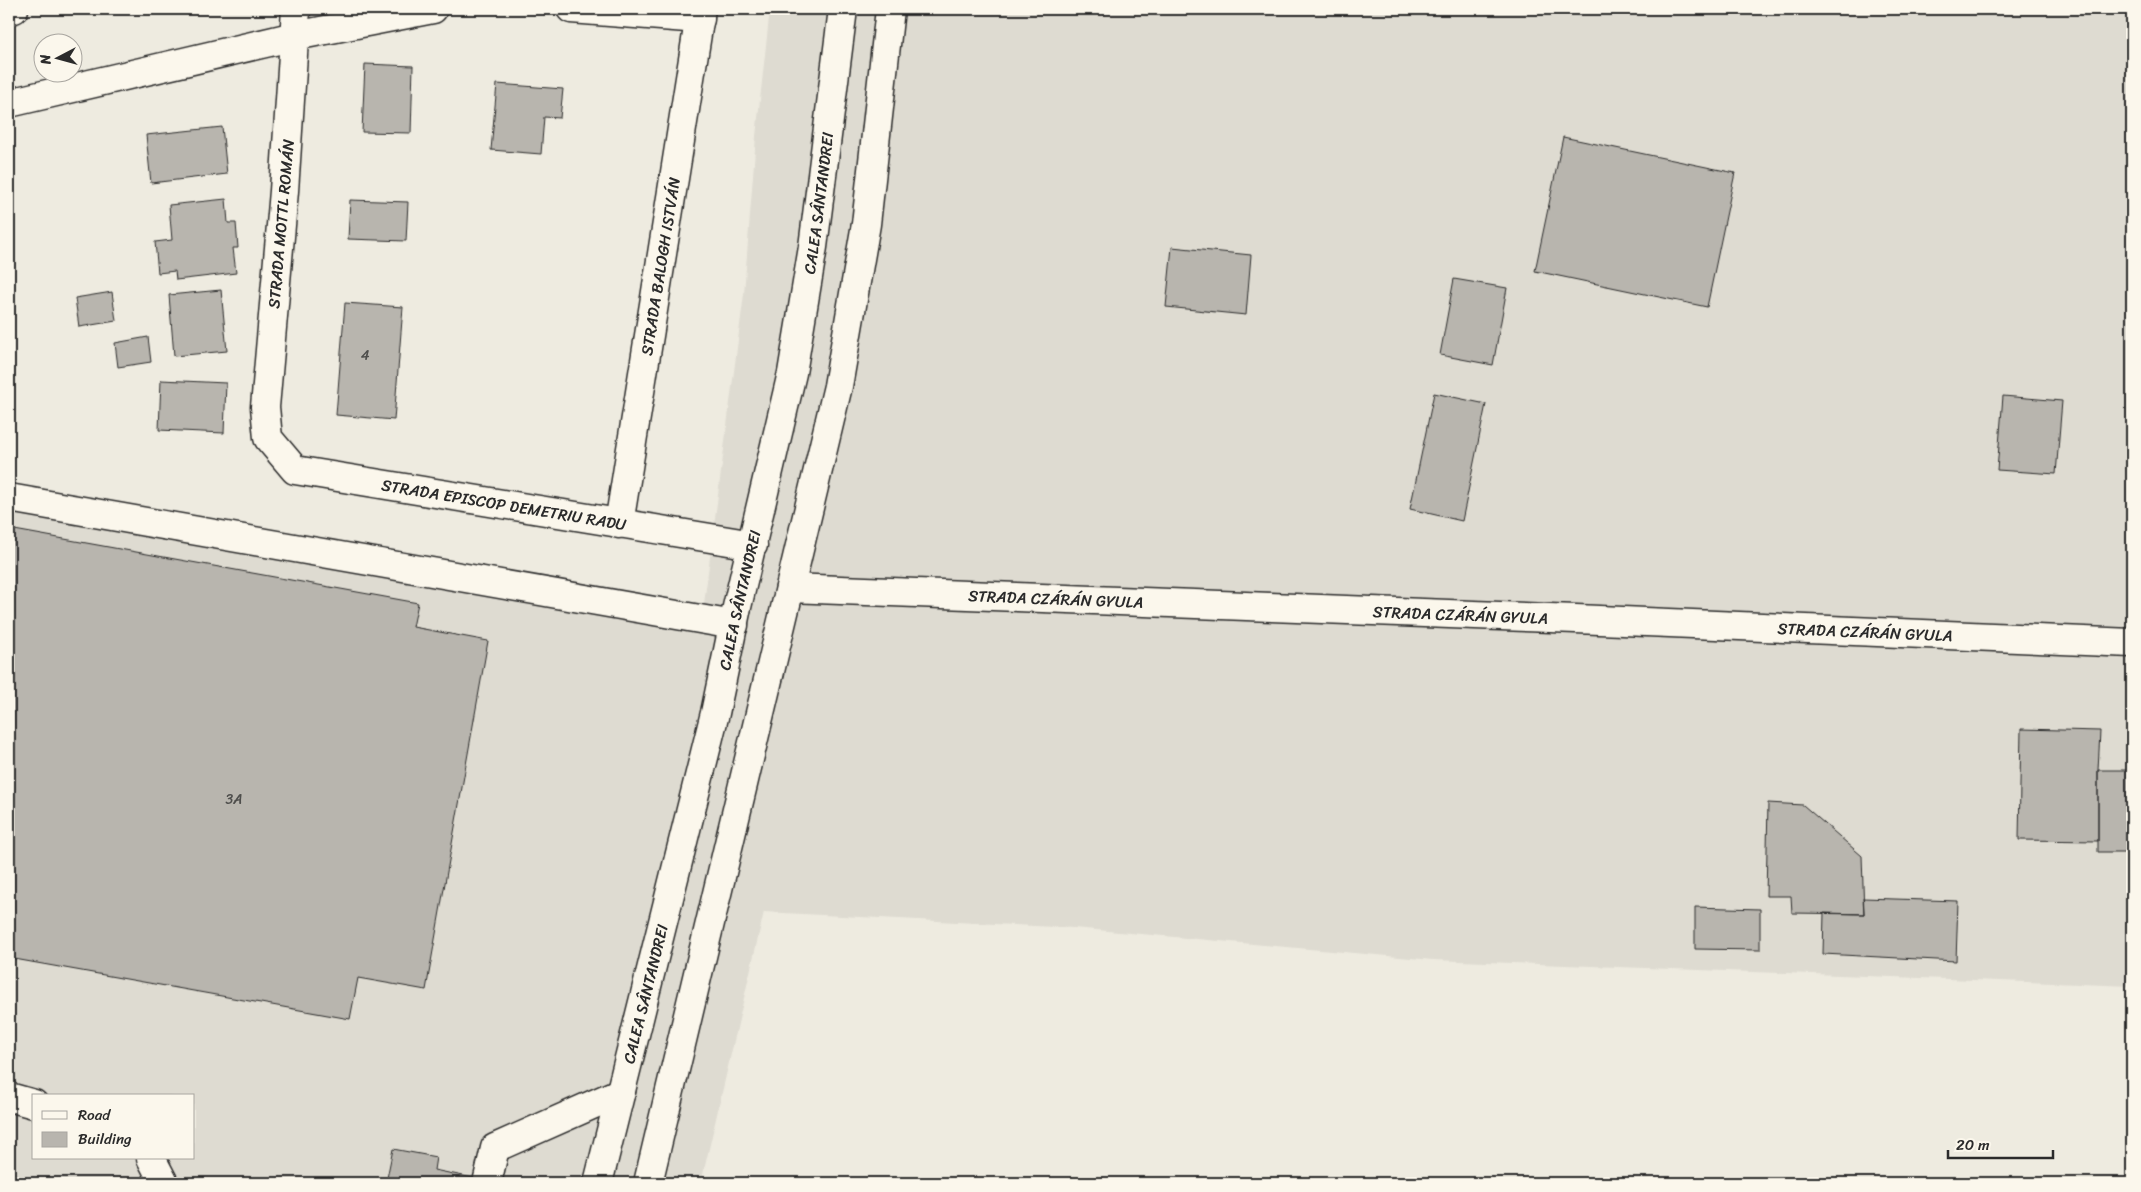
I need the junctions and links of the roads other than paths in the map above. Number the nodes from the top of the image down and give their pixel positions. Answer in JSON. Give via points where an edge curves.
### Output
{"nodes":[{"id":1,"x":14,"y":9,"type":"edge"},
{"id":2,"x":296,"y":9,"type":"edge"},
{"id":3,"x":433,"y":9,"type":"edge"},
{"id":4,"x":571,"y":9,"type":"edge"},
{"id":5,"x":843,"y":9,"type":"edge"},
{"id":6,"x":890,"y":9,"type":"edge"},
{"id":7,"x":9,"y":10,"type":"edge"},
{"id":8,"x":701,"y":14,"type":"edge"},
{"id":9,"x":295,"y":36,"type":"junction"},
{"id":10,"x":9,"y":103,"type":"edge"},
{"id":11,"x":268,"y":438,"type":"joint"},
{"id":12,"x":9,"y":498,"type":"edge"},
{"id":13,"x":619,"y":524,"type":"junction"},
{"id":14,"x":752,"y":545,"type":"junction"},
{"id":15,"x":790,"y":588,"type":"junction"},
{"id":16,"x":734,"y":625,"type":"junction"},
{"id":17,"x":2132,"y":643,"type":"edge"},
{"id":18,"x":621,"y":1092,"type":"junction"},
{"id":19,"x":9,"y":1097,"type":"edge"},
{"id":20,"x":32,"y":1103,"type":"edge"},
{"id":21,"x":152,"y":1160,"type":"edge"},
{"id":22,"x":164,"y":1183,"type":"edge"},
{"id":23,"x":487,"y":1183,"type":"edge"},
{"id":24,"x":598,"y":1183,"type":"edge"},
{"id":25,"x":648,"y":1183,"type":"edge"}],
"edges":[{"from":1,"to":7,"type":"main road"},
{"from":2,"to":9,"type":"main road","name":"STRADA MOTTL ROMÁN"},
{"from":3,"to":9,"type":"main road"},
{"from":4,"to":8,"type":"main road"},
{"from":5,"to":14,"type":"main road","name":"CALEA SÂNTANDREI","via":[[810,266],[792,373]]},
{"from":6,"to":15,"type":"main road","via":[[866,224],[842,367]]},
{"from":8,"to":13,"type":"main road","name":"STRADA BALOGH ISTVÁN"},
{"from":9,"to":10,"type":"main road"},
{"from":9,"to":11,"type":"main road","name":"STRADA MOTTL ROMÁN","via":[[265,407]]},
{"from":11,"to":13,"type":"main road","name":"STRADA EPISCOP DEMETRIU RADU","via":[[295,470]]},
{"from":12,"to":16,"type":"main road"},
{"from":13,"to":14,"type":"main road","name":"STRADA EPISCOP DEMETRIU RADU"},
{"from":14,"to":16,"type":"main road","name":"CALEA SÂNTANDREI"},
{"from":15,"to":17,"type":"main road","name":"STRADA CZÁRÁN GYULA"},
{"from":15,"to":25,"type":"main road"},
{"from":16,"to":18,"type":"main road","name":"CALEA SÂNTANDREI"},
{"from":18,"to":23,"type":"main road","via":[[495,1148]]},
{"from":18,"to":24,"type":"main road","name":"CALEA SÂNTANDREI"},
{"from":19,"to":20,"type":"main road"},
{"from":21,"to":22,"type":"main road"}]}
